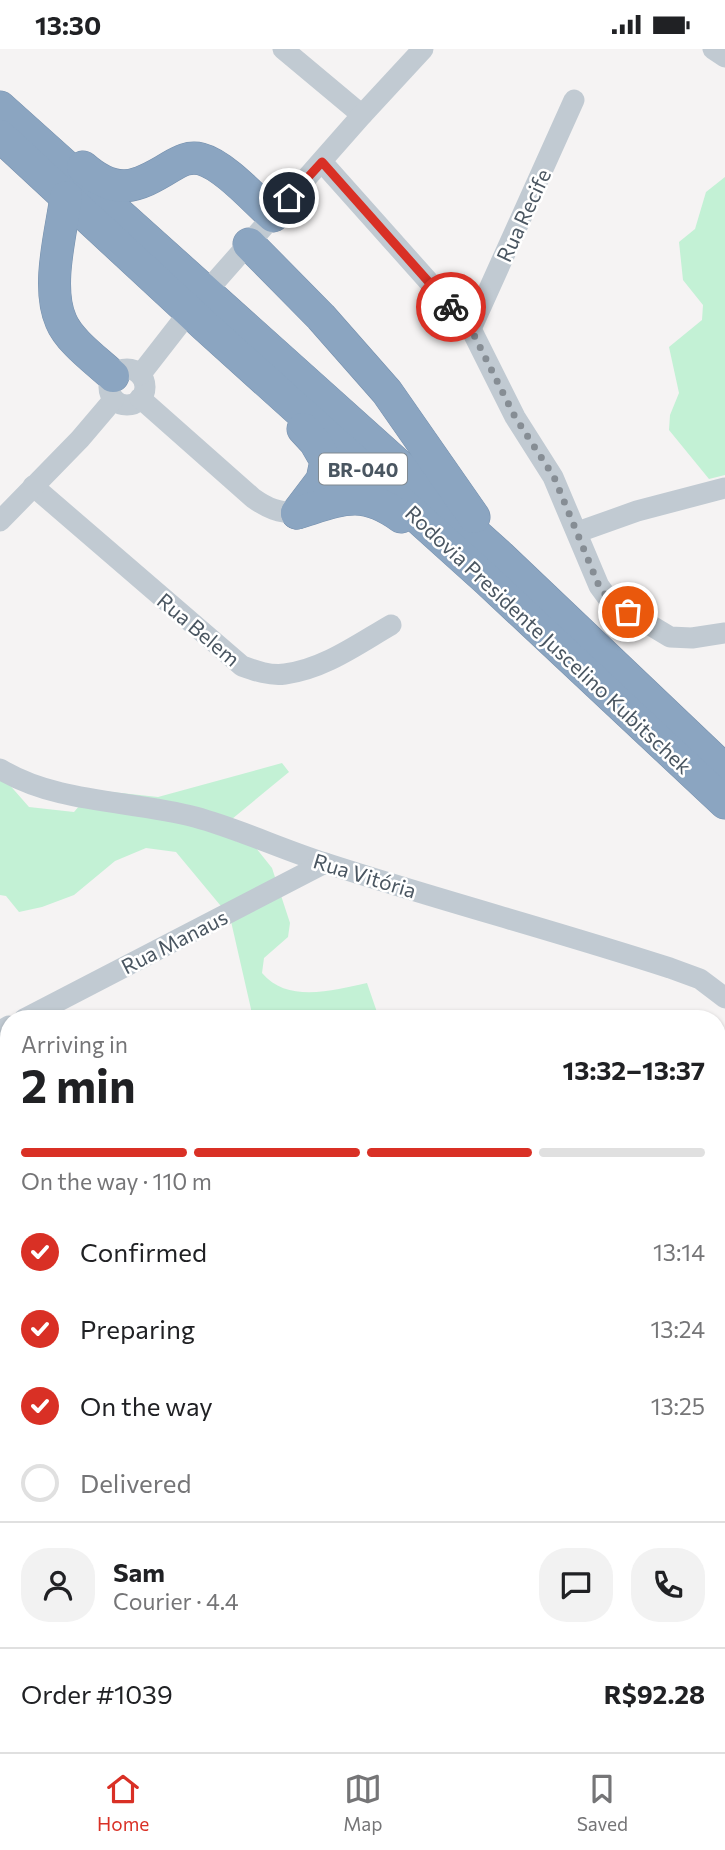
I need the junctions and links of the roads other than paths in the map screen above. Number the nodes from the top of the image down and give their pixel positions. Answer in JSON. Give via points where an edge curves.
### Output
{"nodes":[{"id":1,"x":283,"y":49,"type":"edge"},
{"id":2,"x":423,"y":49,"type":"edge"},
{"id":3,"x":713,"y":49,"type":"edge"},
{"id":4,"x":725,"y":57,"type":"edge"},
{"id":5,"x":574,"y":100,"type":"dead end"},
{"id":6,"x":0,"y":107,"type":"edge"},
{"id":7,"x":362,"y":115,"type":"junction"},
{"id":8,"x":0,"y":136,"type":"edge"},
{"id":9,"x":34,"y":138,"type":"junction"},
{"id":10,"x":322,"y":162,"type":"junction"},
{"id":11,"x":66,"y":197,"type":"junction"},
{"id":12,"x":273,"y":216,"type":"junction"},
{"id":13,"x":249,"y":244,"type":"junction"},
{"id":14,"x":214,"y":283,"type":"dead end"},
{"id":15,"x":194,"y":323,"type":"junction"},
{"id":16,"x":471,"y":329,"type":"junction"},
{"id":17,"x":122,"y":383,"type":"junction"},
{"id":18,"x":33,"y":486,"type":"junction"},
{"id":19,"x":725,"y":488,"type":"edge"},
{"id":20,"x":297,"y":513,"type":"junction"},
{"id":21,"x":0,"y":521,"type":"edge"},
{"id":22,"x":578,"y":532,"type":"junction"},
{"id":23,"x":493,"y":568,"type":"junction"},
{"id":24,"x":391,"y":625,"type":"dead end"},
{"id":25,"x":725,"y":633,"type":"edge"},
{"id":26,"x":0,"y":769,"type":"edge"},
{"id":27,"x":725,"y":770,"type":"edge"},
{"id":28,"x":725,"y":803,"type":"edge"},
{"id":29,"x":325,"y":863,"type":"junction"},
{"id":30,"x":725,"y":998,"type":"edge"},
{"id":31,"x":41,"y":1010,"type":"edge"}],
"edges":[{"from":1,"to":7,"type":"street"},
{"from":2,"to":7,"type":"street"},
{"from":3,"to":4,"type":"street"},
{"from":5,"to":16,"type":"street","name":"Rua Recife"},
{"from":6,"to":9,"type":"highway","name":"Rodovia Presidente Juscelino Kubitschek","number":"BR-040"},
{"from":7,"to":10,"type":"street"},
{"from":8,"to":11,"type":"highway","name":"Rodovia Presidente Juscelino Kubitschek","number":"BR-040"},
{"from":9,"to":12,"type":"highway","via":[[66,154],[98,180],[125,188],[188,158],[202,159]]},
{"from":9,"to":23,"type":"highway","name":"Rodovia Presidente Juscelino Kubitschek","number":"BR-040"},
{"from":10,"to":12,"type":"street"},
{"from":10,"to":16,"type":"street"},
{"from":11,"to":15,"type":"highway","name":"Rodovia Presidente Juscelino Kubitschek","number":"BR-040"},
{"from":11,"to":17,"type":"highway","via":[[54,285],[61,321]]},
{"from":12,"to":13,"type":"street"},
{"from":13,"to":14,"type":"street"},
{"from":13,"to":23,"type":"highway","via":[[387,392]]},
{"from":15,"to":17,"type":"street"},
{"from":15,"to":20,"type":"highway","via":[[321,450],[326,461],[321,480]]},
{"from":15,"to":23,"type":"highway","name":"Rodovia Presidente Juscelino Kubitschek","number":"BR-040"},
{"from":16,"to":22,"type":"street","via":[[515,417],[554,477]]},
{"from":17,"to":18,"type":"street","via":[[80,439]]},
{"from":17,"to":20,"type":"street","via":[[145,389],[140,398],[260,503]]},
{"from":18,"to":21,"type":"street"},
{"from":18,"to":24,"type":"street","name":"Rua Belem","via":[[242,666],[285,674],[322,664]]},
{"from":19,"to":22,"type":"street","via":[[637,510]]},
{"from":20,"to":23,"type":"highway","via":[[340,500],[376,502]]},
{"from":22,"to":25,"type":"street","via":[[599,586],[610,601],[670,637]]},
{"from":23,"to":27,"type":"highway","name":"Rodovia Presidente Juscelino Kubitschek","number":"BR-040"},
{"from":23,"to":28,"type":"highway","name":"Rodovia Presidente Juscelino Kubitschek","number":"BR-040"},
{"from":26,"to":29,"type":"street","name":"Rua Vitória","via":[[71,795],[197,818]]},
{"from":29,"to":30,"type":"street","name":"Rua Vitória","via":[[670,968],[700,979]]},
{"from":29,"to":31,"type":"street","name":"Rua Manaus"}]}
